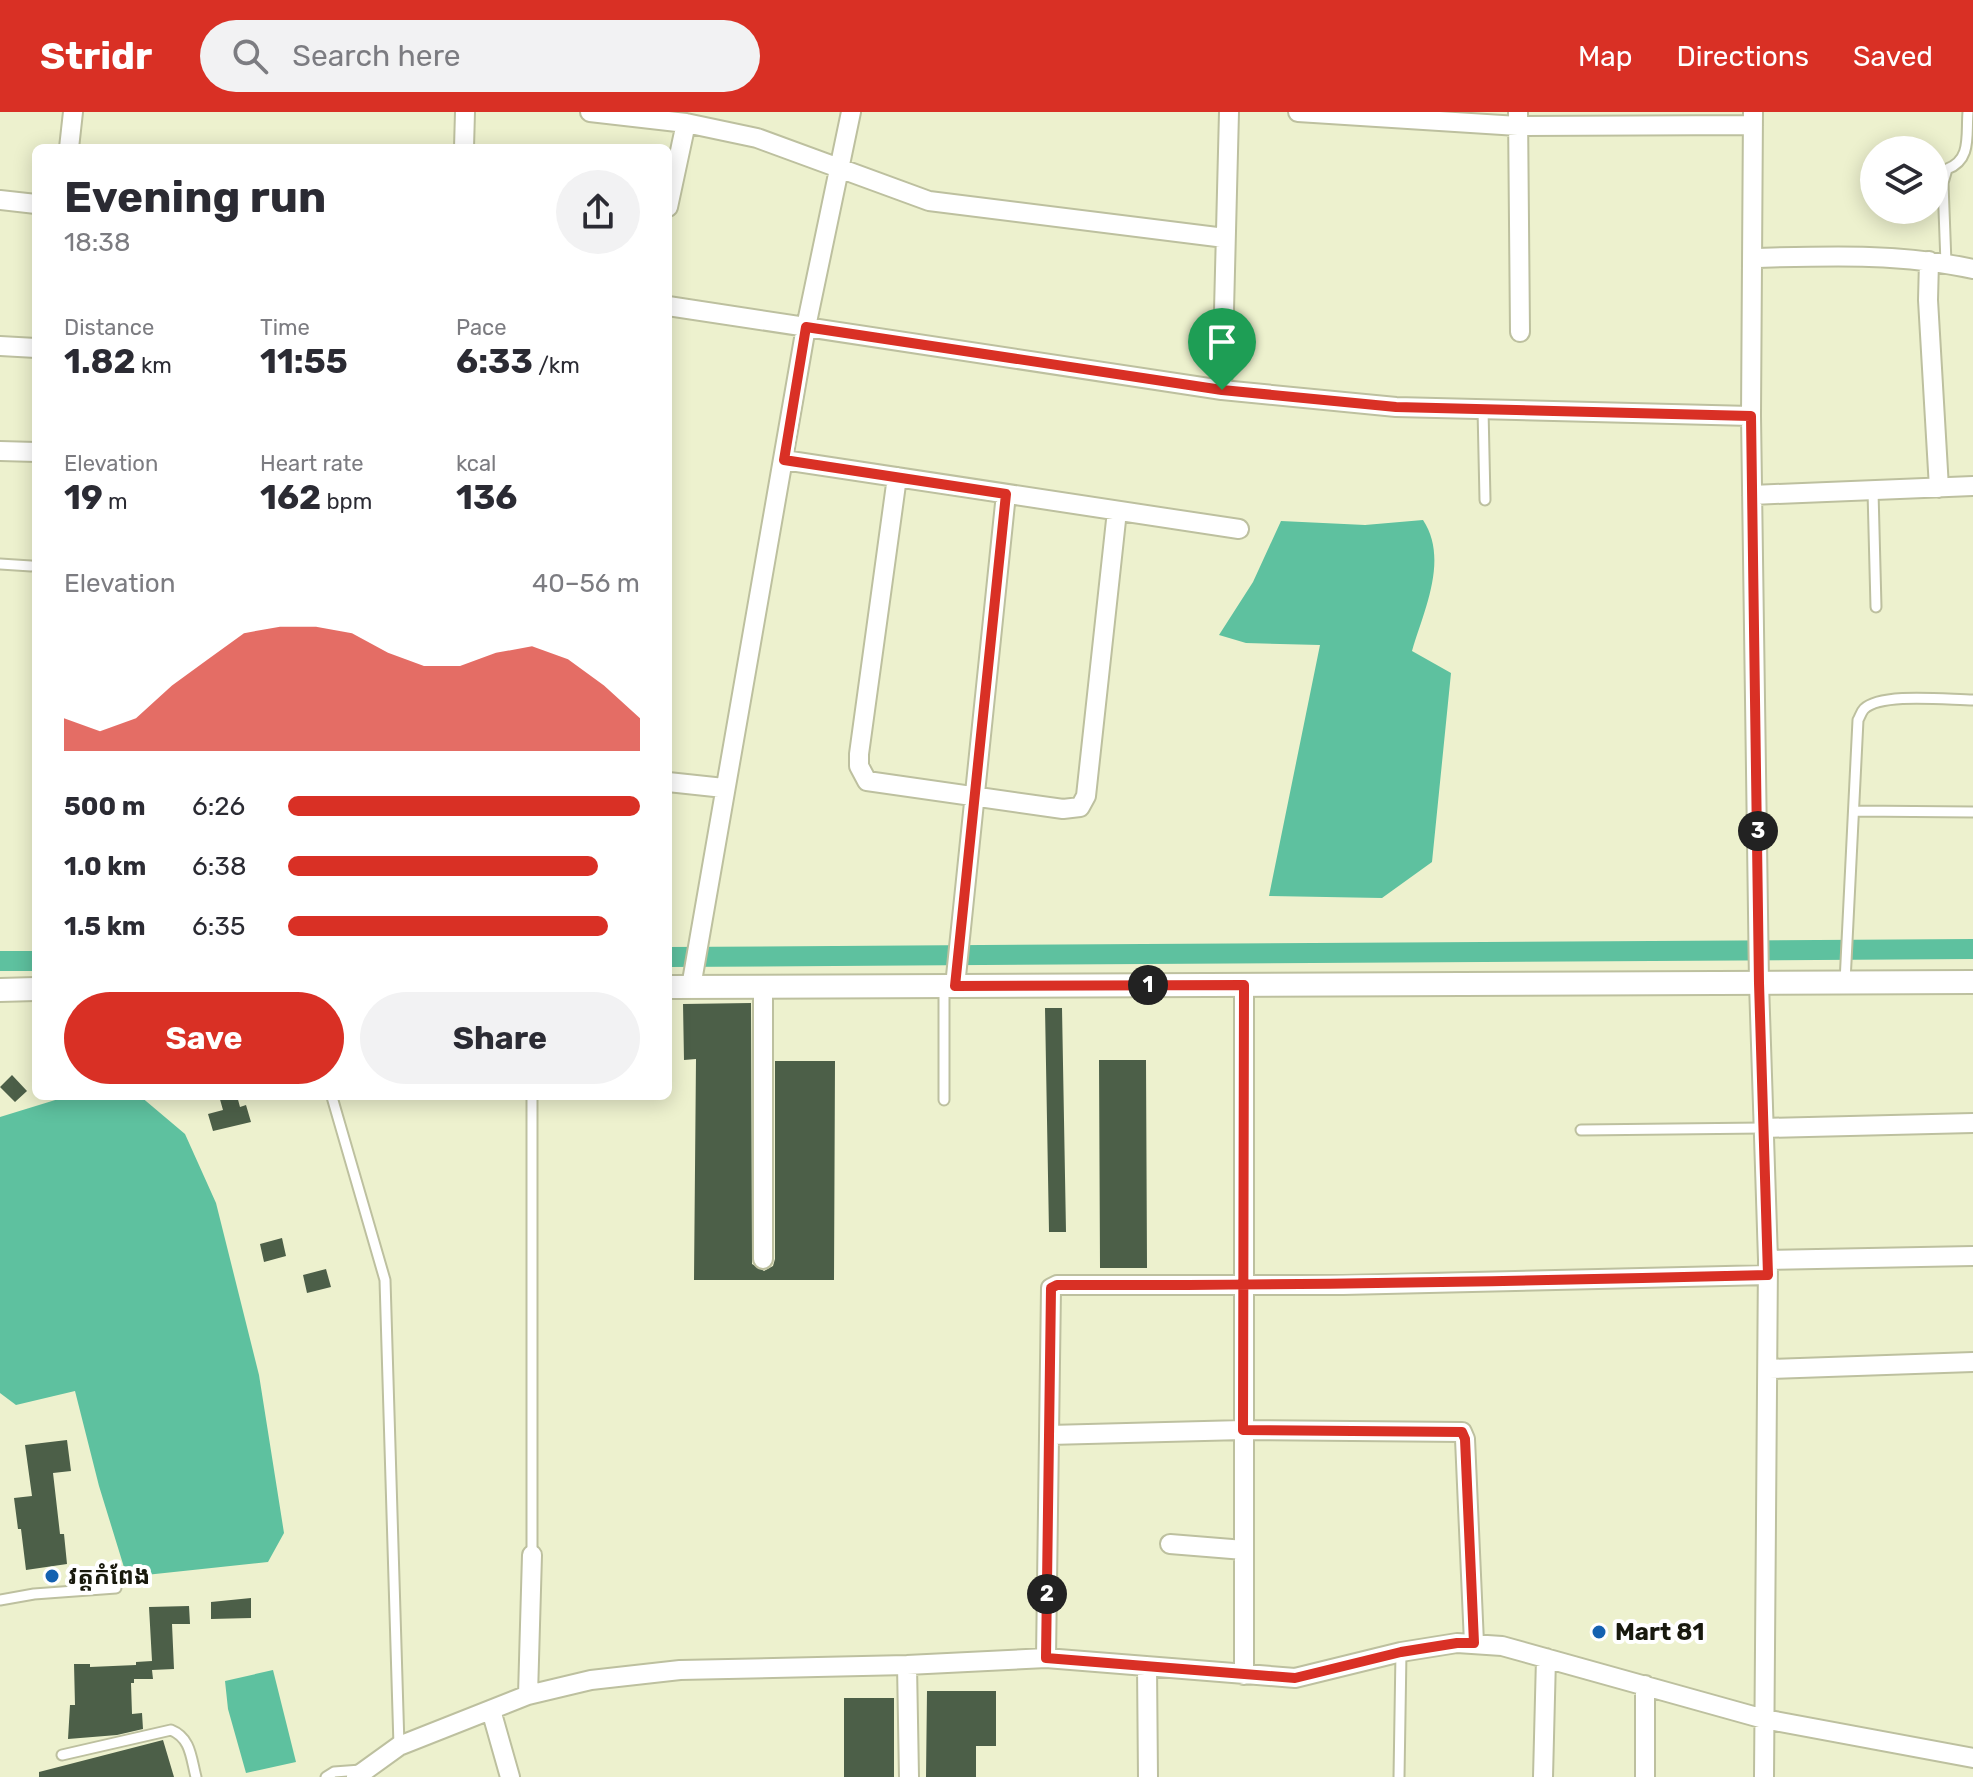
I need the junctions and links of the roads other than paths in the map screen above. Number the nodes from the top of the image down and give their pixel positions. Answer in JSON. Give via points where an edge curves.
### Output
{"nodes":[{"id":1,"x":73,"y":112,"type":"edge"},
{"id":2,"x":465,"y":112,"type":"edge"},
{"id":3,"x":590,"y":112,"type":"edge"},
{"id":4,"x":598,"y":112,"type":"edge"},
{"id":5,"x":851,"y":112,"type":"edge"},
{"id":6,"x":1229,"y":112,"type":"edge"},
{"id":7,"x":1298,"y":112,"type":"edge"},
{"id":8,"x":1968,"y":112,"type":"edge"},
{"id":9,"x":1518,"y":119,"type":"edge"},
{"id":10,"x":1753,"y":119,"type":"edge"},
{"id":11,"x":721,"y":121,"type":"edge"},
{"id":12,"x":686,"y":123,"type":"junction"},
{"id":13,"x":69,"y":144,"type":"edge"},
{"id":14,"x":464,"y":144,"type":"edge"},
{"id":15,"x":839,"y":166,"type":"junction"},
{"id":16,"x":672,"y":188,"type":"edge"},
{"id":17,"x":0,"y":200,"type":"edge"},
{"id":18,"x":32,"y":204,"type":"edge"},
{"id":19,"x":1225,"y":238,"type":"junction"},
{"id":20,"x":1754,"y":258,"type":"junction"},
{"id":21,"x":1937,"y":262,"type":"junction"},
{"id":22,"x":1973,"y":269,"type":"edge"},
{"id":23,"x":672,"y":307,"type":"edge"},
{"id":24,"x":806,"y":327,"type":"junction"},
{"id":25,"x":1520,"y":332,"type":"dead end"},
{"id":26,"x":0,"y":346,"type":"edge"},
{"id":27,"x":32,"y":348,"type":"edge"},
{"id":28,"x":1222,"y":390,"type":"junction"},
{"id":29,"x":1483,"y":409,"type":"junction"},
{"id":30,"x":1751,"y":416,"type":"junction"},
{"id":31,"x":0,"y":451,"type":"edge"},
{"id":32,"x":32,"y":452,"type":"edge"},
{"id":33,"x":784,"y":460,"type":"junction"},
{"id":34,"x":897,"y":477,"type":"junction"},
{"id":35,"x":1973,"y":486,"type":"edge"},
{"id":36,"x":1939,"y":488,"type":"junction"},
{"id":37,"x":1873,"y":491,"type":"junction"},
{"id":38,"x":1006,"y":494,"type":"junction"},
{"id":39,"x":1752,"y":495,"type":"junction"},
{"id":40,"x":1485,"y":500,"type":"dead end"},
{"id":41,"x":1117,"y":511,"type":"junction"},
{"id":42,"x":1239,"y":529,"type":"dead end"},
{"id":43,"x":0,"y":564,"type":"edge"},
{"id":44,"x":31,"y":566,"type":"dead end"},
{"id":45,"x":1876,"y":607,"type":"dead end"},
{"id":46,"x":1973,"y":700,"type":"edge"},
{"id":47,"x":672,"y":782,"type":"edge"},
{"id":48,"x":724,"y":788,"type":"junction"},
{"id":49,"x":973,"y":797,"type":"junction"},
{"id":50,"x":1854,"y":811,"type":"junction"},
{"id":51,"x":1973,"y":812,"type":"edge"},
{"id":52,"x":1845,"y":972,"type":"junction"},
{"id":53,"x":687,"y":973,"type":"edge"},
{"id":54,"x":1760,"y":978,"type":"junction"},
{"id":55,"x":951,"y":981,"type":"junction"},
{"id":56,"x":1973,"y":982,"type":"edge"},
{"id":57,"x":1244,"y":985,"type":"junction"},
{"id":58,"x":763,"y":986,"type":"junction"},
{"id":59,"x":32,"y":989,"type":"edge"},
{"id":60,"x":0,"y":990,"type":"edge"},
{"id":61,"x":333,"y":1100,"type":"edge"},
{"id":62,"x":532,"y":1100,"type":"edge"},
{"id":63,"x":944,"y":1100,"type":"dead end"},
{"id":64,"x":1973,"y":1123,"type":"edge"},
{"id":65,"x":1763,"y":1128,"type":"junction"},
{"id":66,"x":1581,"y":1130,"type":"dead end"},
{"id":67,"x":1973,"y":1256,"type":"edge"},
{"id":68,"x":763,"y":1259,"type":"dead end"},
{"id":69,"x":1768,"y":1268,"type":"junction"},
{"id":70,"x":1243,"y":1286,"type":"junction"},
{"id":71,"x":1973,"y":1362,"type":"edge"},
{"id":72,"x":1769,"y":1369,"type":"junction"},
{"id":73,"x":1243,"y":1430,"type":"junction"},
{"id":74,"x":1049,"y":1435,"type":"junction"},
{"id":75,"x":1170,"y":1544,"type":"dead end"},
{"id":76,"x":1244,"y":1550,"type":"junction"},
{"id":77,"x":532,"y":1555,"type":"joint"},
{"id":78,"x":116,"y":1588,"type":"dead end"},
{"id":79,"x":0,"y":1600,"type":"edge"},
{"id":80,"x":1474,"y":1643,"type":"junction"},
{"id":81,"x":1401,"y":1652,"type":"junction"},
{"id":82,"x":1046,"y":1658,"type":"junction"},
{"id":83,"x":1546,"y":1658,"type":"junction"},
{"id":84,"x":907,"y":1665,"type":"junction"},
{"id":85,"x":1147,"y":1666,"type":"junction"},
{"id":86,"x":1244,"y":1675,"type":"junction"},
{"id":87,"x":1645,"y":1685,"type":"junction"},
{"id":88,"x":528,"y":1695,"type":"junction"},
{"id":89,"x":491,"y":1710,"type":"junction"},
{"id":90,"x":1764,"y":1719,"type":"junction"},
{"id":91,"x":399,"y":1746,"type":"junction"},
{"id":92,"x":62,"y":1755,"type":"dead end"},
{"id":93,"x":1973,"y":1758,"type":"edge"},
{"id":94,"x":359,"y":1774,"type":"edge"},
{"id":95,"x":196,"y":1777,"type":"edge"},
{"id":96,"x":326,"y":1777,"type":"edge"},
{"id":97,"x":510,"y":1777,"type":"edge"},
{"id":98,"x":909,"y":1777,"type":"edge"},
{"id":99,"x":1148,"y":1777,"type":"edge"},
{"id":100,"x":1399,"y":1777,"type":"edge"},
{"id":101,"x":1543,"y":1777,"type":"edge"},
{"id":102,"x":1645,"y":1777,"type":"edge"},
{"id":103,"x":1764,"y":1777,"type":"edge"}],
"edges":[{"from":1,"to":13,"type":"street"},
{"from":2,"to":14,"type":"street"},
{"from":3,"to":4,"type":"street"},
{"from":4,"to":12,"type":"street"},
{"from":5,"to":15,"type":"street"},
{"from":6,"to":19,"type":"street"},
{"from":7,"to":9,"type":"street"},
{"from":8,"to":21,"type":"lane","via":[[1964,158],[1947,169],[1943,183]]},
{"from":9,"to":10,"type":"street"},
{"from":9,"to":25,"type":"street"},
{"from":10,"to":20,"type":"street"},
{"from":11,"to":12,"type":"street"},
{"from":11,"to":15,"type":"street"},
{"from":12,"to":16,"type":"street"},
{"from":15,"to":19,"type":"street","via":[[929,201]]},
{"from":15,"to":24,"type":"street"},
{"from":17,"to":18,"type":"street"},
{"from":19,"to":28,"type":"street"},
{"from":20,"to":21,"type":"street","via":[[1870,256]]},
{"from":20,"to":30,"type":"street"},
{"from":21,"to":22,"type":"street"},
{"from":21,"to":36,"type":"street","via":[[1928,300]]},
{"from":23,"to":24,"type":"street"},
{"from":24,"to":28,"type":"street"},
{"from":24,"to":33,"type":"street"},
{"from":26,"to":27,"type":"street"},
{"from":28,"to":29,"type":"street","via":[[1396,407]]},
{"from":29,"to":30,"type":"street"},
{"from":29,"to":40,"type":"lane"},
{"from":30,"to":39,"type":"street"},
{"from":31,"to":32,"type":"street"},
{"from":33,"to":34,"type":"street"},
{"from":33,"to":48,"type":"street"},
{"from":34,"to":38,"type":"street"},
{"from":34,"to":49,"type":"street","via":[[859,766],[867,781]]},
{"from":35,"to":36,"type":"street"},
{"from":36,"to":37,"type":"street"},
{"from":37,"to":39,"type":"street"},
{"from":37,"to":45,"type":"lane"},
{"from":38,"to":41,"type":"street"},
{"from":38,"to":49,"type":"street"},
{"from":39,"to":54,"type":"street"},
{"from":41,"to":42,"type":"street"},
{"from":41,"to":49,"type":"street","via":[[1086,796],[1080,807],[1063,809]]},
{"from":43,"to":44,"type":"lane"},
{"from":46,"to":50,"type":"lane","via":[[1892,699],[1862,710]]},
{"from":47,"to":48,"type":"street"},
{"from":48,"to":53,"type":"street"},
{"from":49,"to":55,"type":"street"},
{"from":50,"to":51,"type":"lane"},
{"from":50,"to":52,"type":"lane"},
{"from":52,"to":54,"type":"street"},
{"from":52,"to":56,"type":"street"},
{"from":53,"to":58,"type":"street"},
{"from":54,"to":57,"type":"street"},
{"from":54,"to":65,"type":"street"},
{"from":55,"to":57,"type":"street"},
{"from":55,"to":58,"type":"street"},
{"from":55,"to":63,"type":"lane"},
{"from":57,"to":70,"type":"street"},
{"from":58,"to":68,"type":"street"},
{"from":59,"to":60,"type":"street"},
{"from":61,"to":91,"type":"lane","via":[[385,1280]]},
{"from":62,"to":77,"type":"lane"},
{"from":64,"to":65,"type":"street"},
{"from":65,"to":66,"type":"lane"},
{"from":65,"to":69,"type":"street"},
{"from":67,"to":69,"type":"street"},
{"from":69,"to":70,"type":"street"},
{"from":69,"to":72,"type":"street"},
{"from":70,"to":73,"type":"street"},
{"from":70,"to":74,"type":"street","via":[[1051,1288]]},
{"from":71,"to":72,"type":"street"},
{"from":72,"to":90,"type":"street"},
{"from":73,"to":74,"type":"street"},
{"from":73,"to":76,"type":"street"},
{"from":73,"to":80,"type":"street","via":[[1462,1432]]},
{"from":74,"to":82,"type":"street"},
{"from":75,"to":76,"type":"street"},
{"from":76,"to":86,"type":"street"},
{"from":77,"to":88,"type":"street"},
{"from":78,"to":79,"type":"lane"},
{"from":80,"to":81,"type":"street"},
{"from":80,"to":83,"type":"street"},
{"from":81,"to":86,"type":"street","via":[[1295,1678]]},
{"from":81,"to":100,"type":"lane"},
{"from":82,"to":84,"type":"street"},
{"from":82,"to":85,"type":"street"},
{"from":83,"to":87,"type":"street"},
{"from":83,"to":101,"type":"street"},
{"from":84,"to":88,"type":"street","via":[[680,1670],[591,1680]]},
{"from":84,"to":98,"type":"street"},
{"from":85,"to":86,"type":"street"},
{"from":85,"to":99,"type":"street"},
{"from":87,"to":90,"type":"street"},
{"from":87,"to":102,"type":"street"},
{"from":88,"to":89,"type":"street"},
{"from":89,"to":91,"type":"street"},
{"from":89,"to":97,"type":"street"},
{"from":90,"to":93,"type":"street"},
{"from":90,"to":103,"type":"street"},
{"from":91,"to":94,"type":"street"},
{"from":92,"to":95,"type":"lane","via":[[171,1730],[188,1743]]},
{"from":94,"to":96,"type":"lane","via":[[334,1772]]}]}
